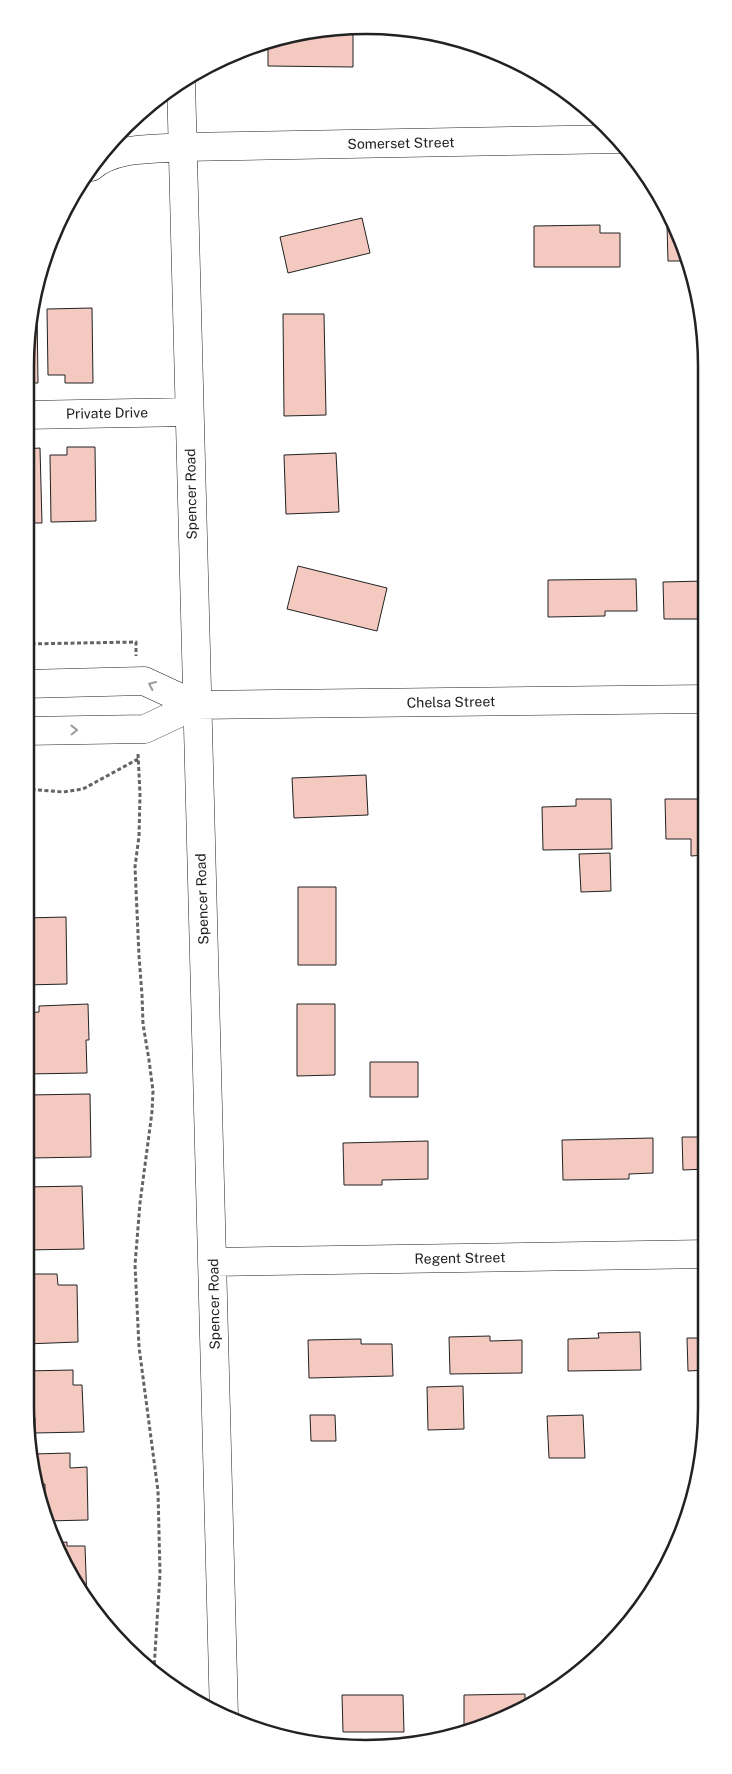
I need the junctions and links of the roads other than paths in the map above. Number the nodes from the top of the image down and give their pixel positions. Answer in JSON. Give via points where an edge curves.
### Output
{"nodes":[{"id":1,"x":181,"y":90,"type":"edge"},
{"id":2,"x":609,"y":139,"type":"edge"},
{"id":3,"x":182,"y":147,"type":"junction"},
{"id":4,"x":108,"y":157,"type":"edge"},
{"id":5,"x":189,"y":412,"type":"junction"},
{"id":6,"x":34,"y":415,"type":"edge"},
{"id":7,"x":34,"y":684,"type":"edge"},
{"id":8,"x":698,"y":699,"type":"edge"},
{"id":9,"x":196,"y":706,"type":"junction"},
{"id":10,"x":34,"y":731,"type":"edge"},
{"id":11,"x":698,"y":1254,"type":"edge"},
{"id":12,"x":212,"y":1262,"type":"junction"},
{"id":13,"x":224,"y":1708,"type":"edge"}],
"edges":[{"from":1,"to":3,"type":"street","name":"Spencer Road"},
{"from":2,"to":3,"type":"street","name":"Somerset Street"},
{"from":3,"to":4,"type":"street","name":"Somerset Street"},
{"from":3,"to":5,"type":"street","name":"Spencer Road"},
{"from":5,"to":6,"type":"street","name":"Private Drive"},
{"from":5,"to":9,"type":"street","name":"Spencer Road"},
{"from":9,"to":7,"type":"street","one_way":true,"via":[[144,681]]},
{"from":8,"to":9,"type":"street","name":"Chelsa Street"},
{"from":10,"to":9,"type":"street","one_way":true,"via":[[144,729]]},
{"from":9,"to":12,"type":"street","name":"Spencer Road"},
{"from":11,"to":12,"type":"street","name":"Regent Street"},
{"from":12,"to":13,"type":"street","name":"Spencer Road"}]}
